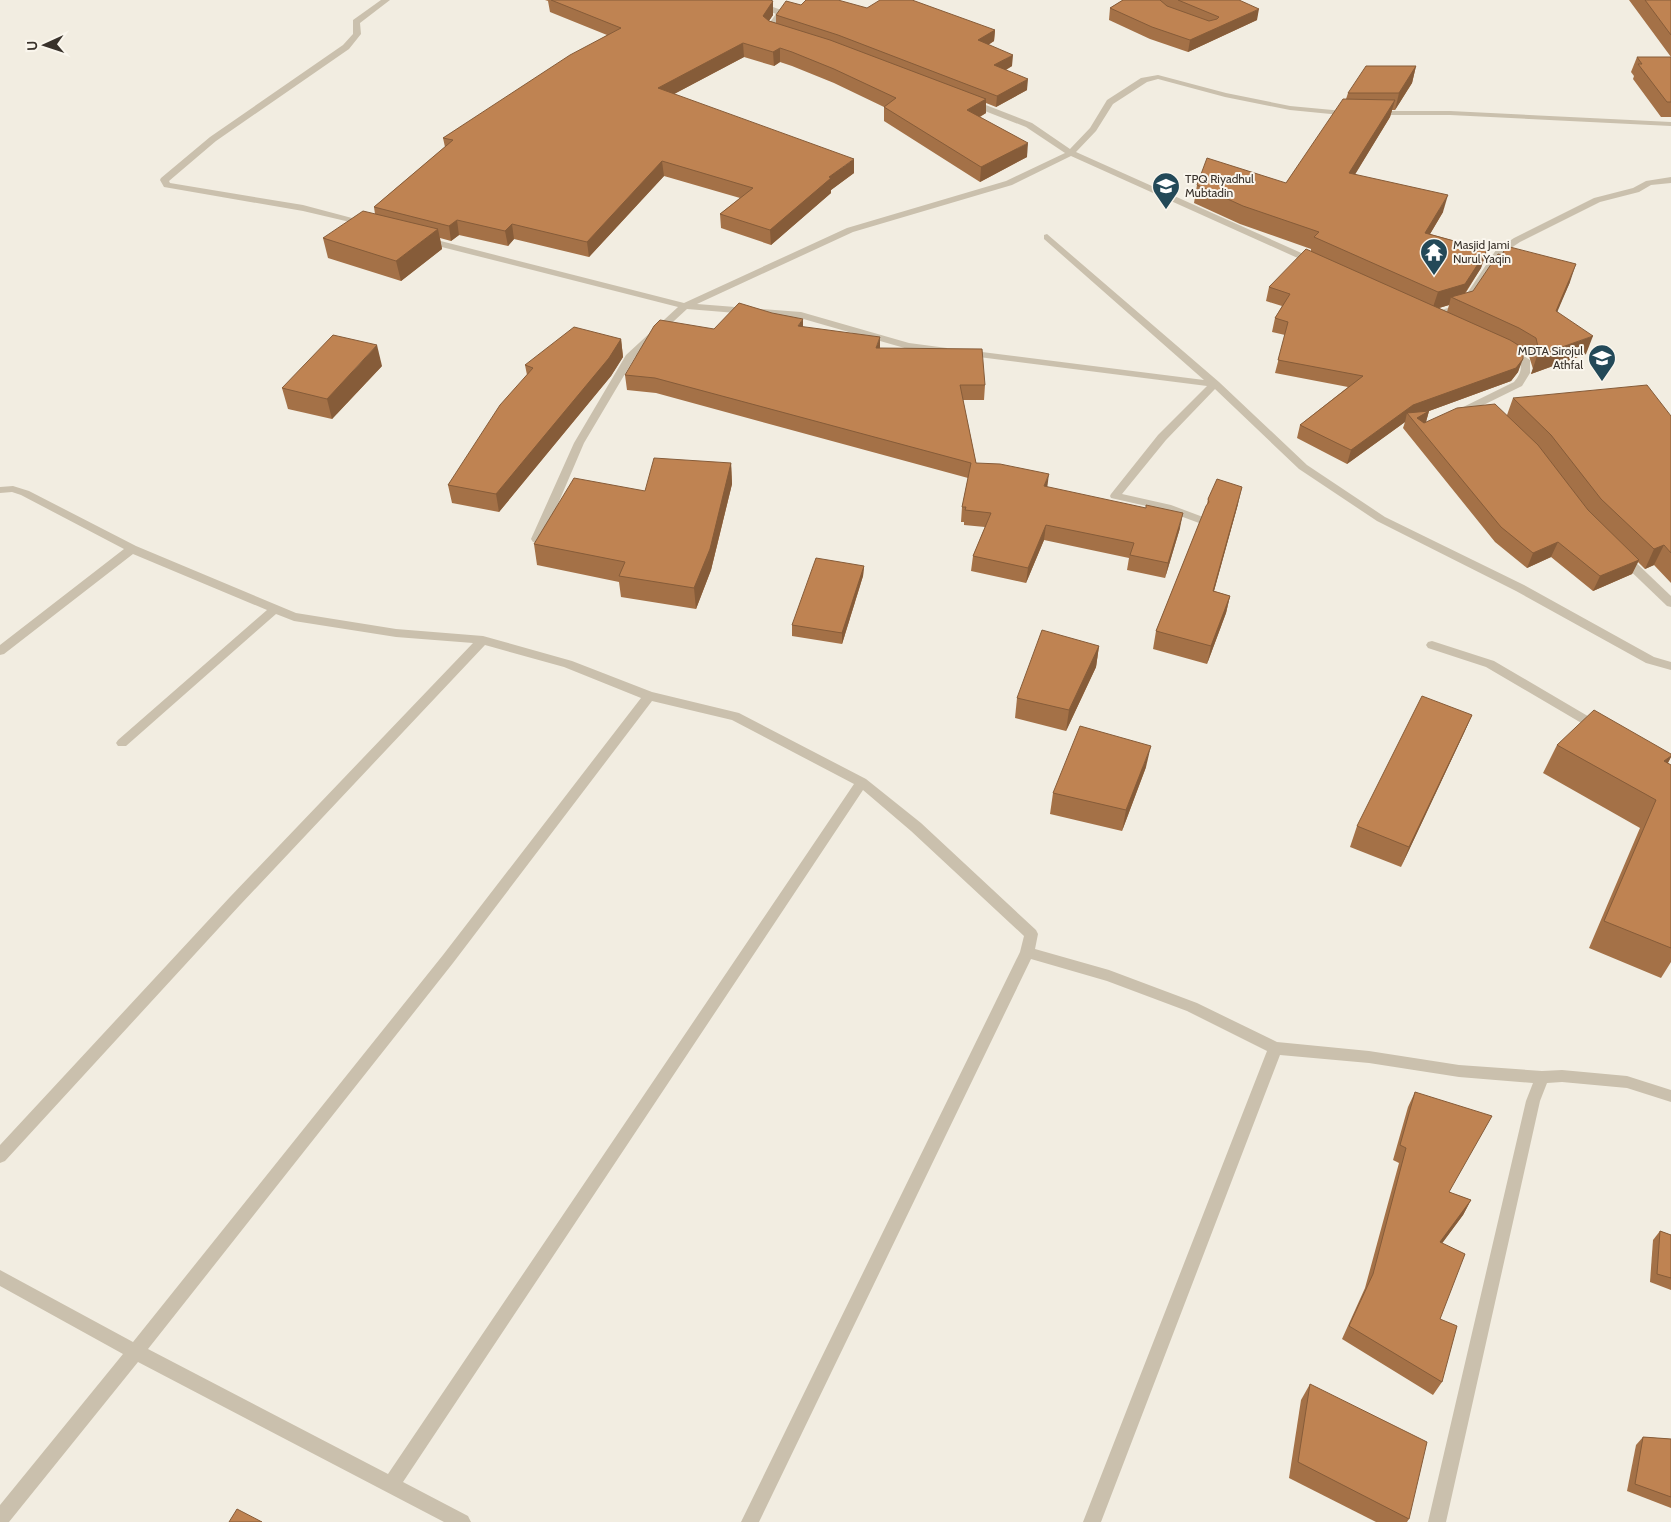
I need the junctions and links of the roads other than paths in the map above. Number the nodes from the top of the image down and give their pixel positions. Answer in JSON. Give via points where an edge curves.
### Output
{"nodes":[{"id":1,"x":386,"y":0,"type":"edge"},
{"id":2,"x":748,"y":0,"type":"edge"},
{"id":3,"x":782,"y":34,"type":"edge"},
{"id":4,"x":964,"y":100,"type":"edge"},
{"id":5,"x":1671,"y":124,"type":"edge"},
{"id":6,"x":1071,"y":153,"type":"junction"},
{"id":7,"x":1671,"y":180,"type":"edge"},
{"id":8,"x":377,"y":228,"type":"edge"},
{"id":9,"x":1047,"y":237,"type":"dead end"},
{"id":10,"x":415,"y":238,"type":"edge"},
{"id":11,"x":1323,"y":266,"type":"edge"},
{"id":12,"x":685,"y":306,"type":"junction"},
{"id":13,"x":1448,"y":323,"type":"edge"},
{"id":14,"x":1500,"y":346,"type":"edge"},
{"id":15,"x":1216,"y":384,"type":"junction"},
{"id":16,"x":1446,"y":420,"type":"edge"},
{"id":17,"x":0,"y":490,"type":"edge"},
{"id":18,"x":1199,"y":519,"type":"edge"},
{"id":19,"x":537,"y":539,"type":"edge"},
{"id":20,"x":132,"y":549,"type":"junction"},
{"id":21,"x":1615,"y":549,"type":"edge"},
{"id":22,"x":1671,"y":603,"type":"edge"},
{"id":23,"x":275,"y":609,"type":"junction"},
{"id":24,"x":483,"y":640,"type":"junction"},
{"id":25,"x":1432,"y":645,"type":"dead end"},
{"id":26,"x":0,"y":651,"type":"edge"},
{"id":27,"x":1671,"y":666,"type":"edge"},
{"id":28,"x":649,"y":696,"type":"junction"},
{"id":29,"x":1610,"y":735,"type":"edge"},
{"id":30,"x":122,"y":743,"type":"dead end"},
{"id":31,"x":862,"y":782,"type":"junction"},
{"id":32,"x":1027,"y":952,"type":"junction"},
{"id":33,"x":1275,"y":1048,"type":"junction"},
{"id":34,"x":1542,"y":1077,"type":"junction"},
{"id":35,"x":1671,"y":1096,"type":"edge"},
{"id":36,"x":0,"y":1156,"type":"edge"},
{"id":37,"x":0,"y":1278,"type":"edge"},
{"id":38,"x":136,"y":1352,"type":"junction"},
{"id":39,"x":392,"y":1485,"type":"junction"},
{"id":40,"x":0,"y":1519,"type":"edge"},
{"id":41,"x":462,"y":1522,"type":"edge"},
{"id":42,"x":750,"y":1522,"type":"edge"},
{"id":43,"x":1092,"y":1522,"type":"edge"},
{"id":44,"x":1437,"y":1522,"type":"edge"}],
"edges":[{"from":1,"to":8,"type":"street","via":[[356,22],[357,34],[346,47],[213,140],[164,180],[167,185],[178,188],[303,208]]},
{"from":2,"to":3,"type":"street","via":[[782,13],[769,29]]},
{"from":4,"to":6,"type":"street","via":[[1029,125]]},
{"from":5,"to":6,"type":"street","via":[[1450,113],[1352,114],[1290,108],[1153,77],[1110,102],[1093,129]]},
{"from":6,"to":11,"type":"street"},
{"from":6,"to":12,"type":"street","via":[[1009,183],[850,230]]},
{"from":7,"to":13,"type":"street","via":[[1597,200],[1517,240],[1499,252],[1463,306],[1426,313]]},
{"from":9,"to":15,"type":"street"},
{"from":10,"to":12,"type":"street"},
{"from":12,"to":15,"type":"street","via":[[801,315],[908,346]]},
{"from":12,"to":19,"type":"street","via":[[631,355],[579,443]]},
{"from":14,"to":16,"type":"street","via":[[1525,360],[1528,369],[1525,376],[1485,405]]},
{"from":15,"to":18,"type":"street","via":[[1170,426],[1115,496],[1167,507]]},
{"from":15,"to":27,"type":"street","via":[[1303,467],[1381,519],[1520,588],[1650,660]]},
{"from":17,"to":20,"type":"street","via":[[25,493]]},
{"from":20,"to":23,"type":"street"},
{"from":20,"to":26,"type":"street"},
{"from":21,"to":22,"type":"street"},
{"from":23,"to":24,"type":"street","via":[[294,617],[396,633]]},
{"from":23,"to":30,"type":"street"},
{"from":24,"to":28,"type":"street","via":[[568,664]]},
{"from":24,"to":36,"type":"street","via":[[235,901]]},
{"from":25,"to":29,"type":"street","via":[[1490,664]]},
{"from":28,"to":31,"type":"street","via":[[734,716]]},
{"from":28,"to":38,"type":"street","via":[[442,966]]},
{"from":31,"to":32,"type":"street","via":[[916,826],[1031,934]]},
{"from":31,"to":39,"type":"street"},
{"from":32,"to":33,"type":"street","via":[[1110,976],[1192,1007]]},
{"from":32,"to":42,"type":"street"},
{"from":33,"to":34,"type":"street","via":[[1369,1057],[1459,1071]]},
{"from":33,"to":43,"type":"street"},
{"from":34,"to":35,"type":"street","via":[[1627,1082]]},
{"from":34,"to":44,"type":"street","via":[[1533,1101]]},
{"from":37,"to":38,"type":"street"},
{"from":38,"to":39,"type":"street"},
{"from":38,"to":40,"type":"street"},
{"from":39,"to":41,"type":"street"}]}
